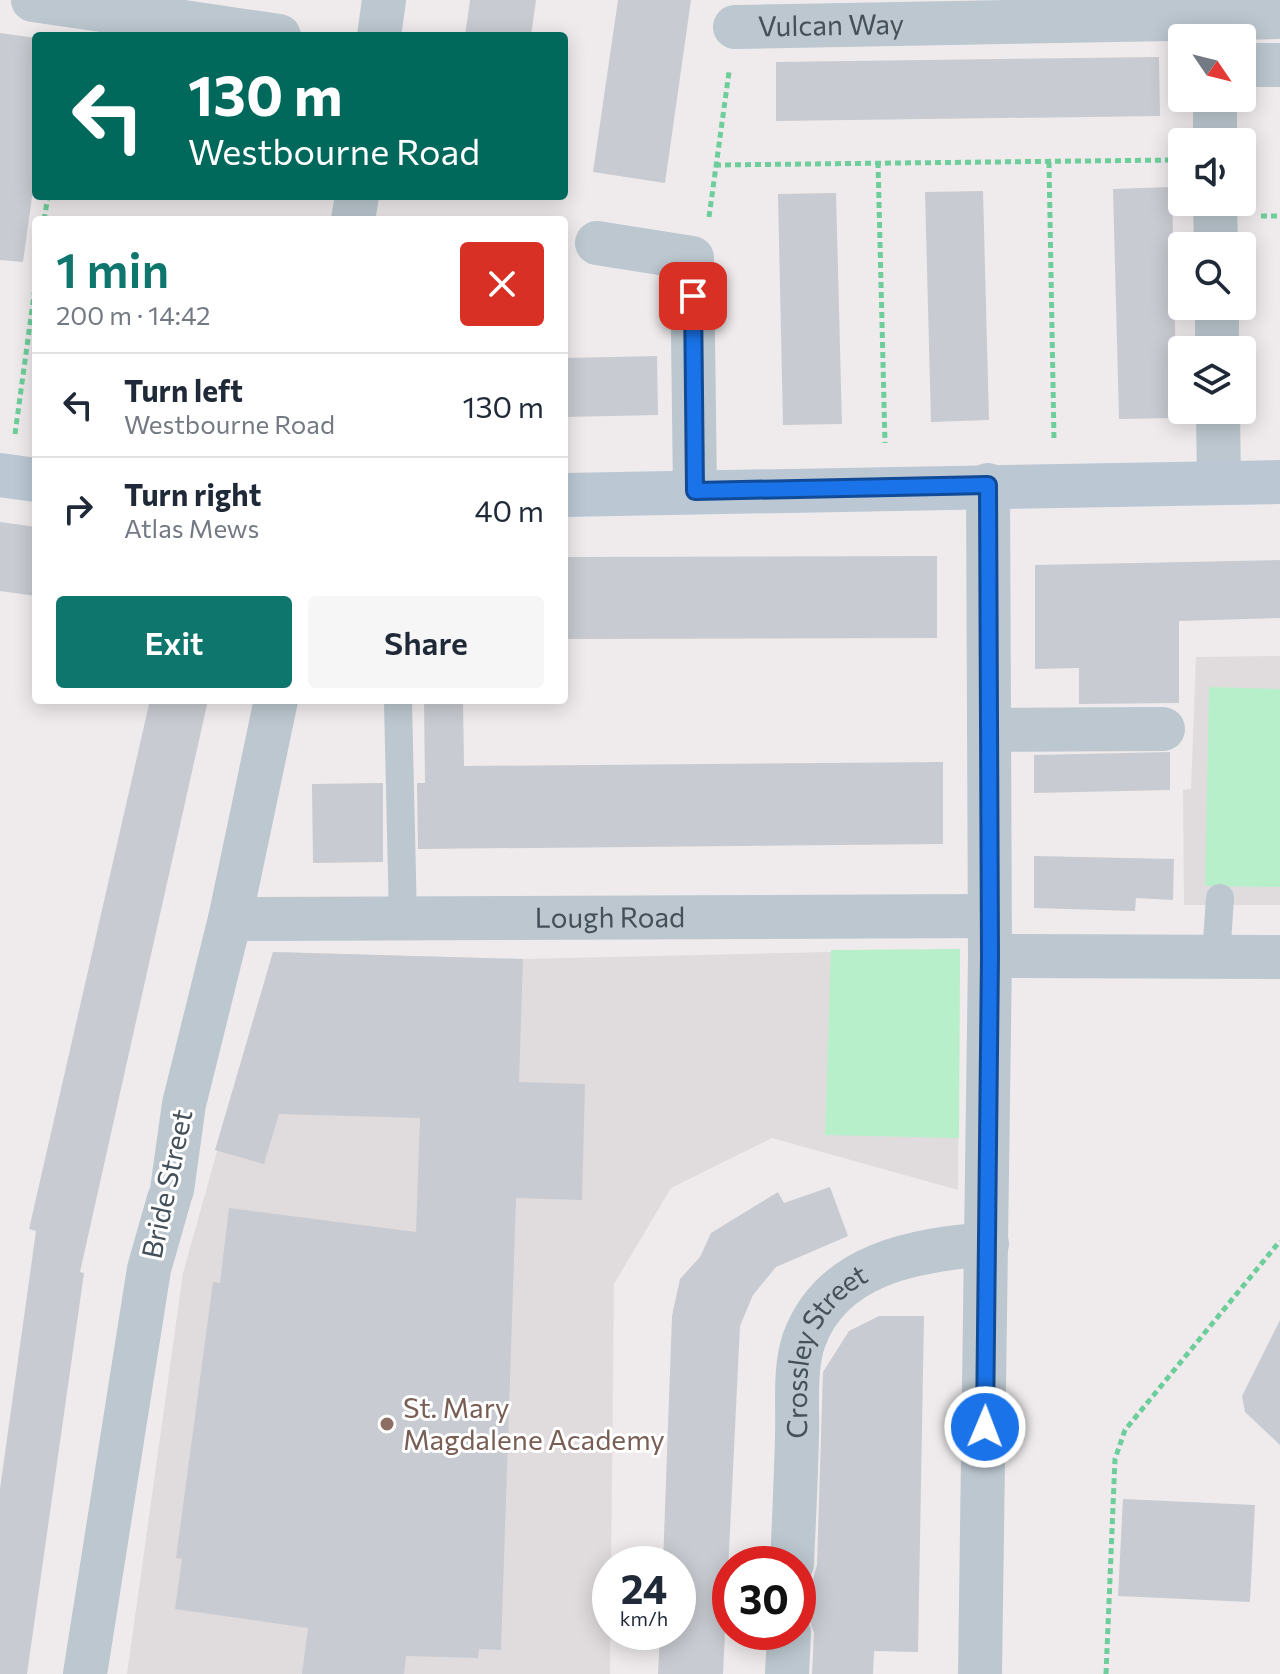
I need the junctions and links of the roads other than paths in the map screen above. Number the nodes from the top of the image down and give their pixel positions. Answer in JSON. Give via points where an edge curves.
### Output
{"nodes":[{"id":1,"x":33,"y":0,"type":"edge"},
{"id":2,"x":384,"y":0,"type":"edge"},
{"id":3,"x":1280,"y":17,"type":"edge"},
{"id":4,"x":1238,"y":24,"type":"edge"},
{"id":5,"x":735,"y":27,"type":"road end"},
{"id":6,"x":1168,"y":28,"type":"edge"},
{"id":7,"x":252,"y":32,"type":"edge"},
{"id":8,"x":380,"y":32,"type":"edge"},
{"id":9,"x":1256,"y":65,"type":"edge"},
{"id":10,"x":1280,"y":65,"type":"edge"},
{"id":11,"x":597,"y":243,"type":"dead end"},
{"id":12,"x":1218,"y":424,"type":"edge"},
{"id":13,"x":1280,"y":482,"type":"edge"},
{"id":14,"x":1219,"y":483,"type":"junction"},
{"id":15,"x":988,"y":485,"type":"junction"},
{"id":16,"x":695,"y":491,"type":"junction"},
{"id":17,"x":568,"y":495,"type":"edge"},
{"id":18,"x":275,"y":704,"type":"edge"},
{"id":19,"x":398,"y":704,"type":"edge"},
{"id":20,"x":1163,"y":729,"type":"dead end"},
{"id":21,"x":989,"y":730,"type":"junction"},
{"id":22,"x":1220,"y":898,"type":"dead end"},
{"id":23,"x":403,"y":918,"type":"junction"},
{"id":24,"x":230,"y":919,"type":"junction"},
{"id":25,"x":990,"y":936,"type":"junction"},
{"id":26,"x":1216,"y":957,"type":"junction"},
{"id":27,"x":1280,"y":957,"type":"edge"},
{"id":28,"x":987,"y":1244,"type":"junction"},
{"id":29,"x":793,"y":1546,"type":"edge"},
{"id":30,"x":788,"y":1650,"type":"edge"},
{"id":31,"x":85,"y":1674,"type":"edge"},
{"id":32,"x":787,"y":1674,"type":"edge"},
{"id":33,"x":980,"y":1674,"type":"edge"}],
"edges":[{"from":1,"to":7,"type":"street"},
{"from":2,"to":8,"type":"street"},
{"from":3,"to":4,"type":"street","name":"Vulcan Way"},
{"from":5,"to":6,"type":"street","name":"Vulcan Way"},
{"from":9,"to":10,"type":"street"},
{"from":11,"to":16,"type":"street","via":[[692,258]]},
{"from":12,"to":14,"type":"street"},
{"from":13,"to":14,"type":"street"},
{"from":14,"to":15,"type":"street"},
{"from":15,"to":16,"type":"street"},
{"from":15,"to":21,"type":"street"},
{"from":16,"to":17,"type":"street"},
{"from":18,"to":24,"type":"street","name":"Bride Street"},
{"from":19,"to":23,"type":"lane"},
{"from":20,"to":21,"type":"street"},
{"from":21,"to":25,"type":"street"},
{"from":22,"to":26,"type":"lane"},
{"from":23,"to":24,"type":"street","name":"Lough Road"},
{"from":23,"to":25,"type":"street","name":"Lough Road"},
{"from":24,"to":31,"type":"street","name":"Bride Street","via":[[184,1104],[157,1253],[149,1269]]},
{"from":25,"to":26,"type":"street","name":"Lough Road"},
{"from":25,"to":28,"type":"street"},
{"from":26,"to":27,"type":"street","name":"Lough Road"},
{"from":28,"to":29,"type":"street","name":"Crossley Street","via":[[905,1255],[870,1267],[819,1310],[804,1341],[798,1377]]},
{"from":28,"to":33,"type":"street"},
{"from":30,"to":32,"type":"street"}]}
